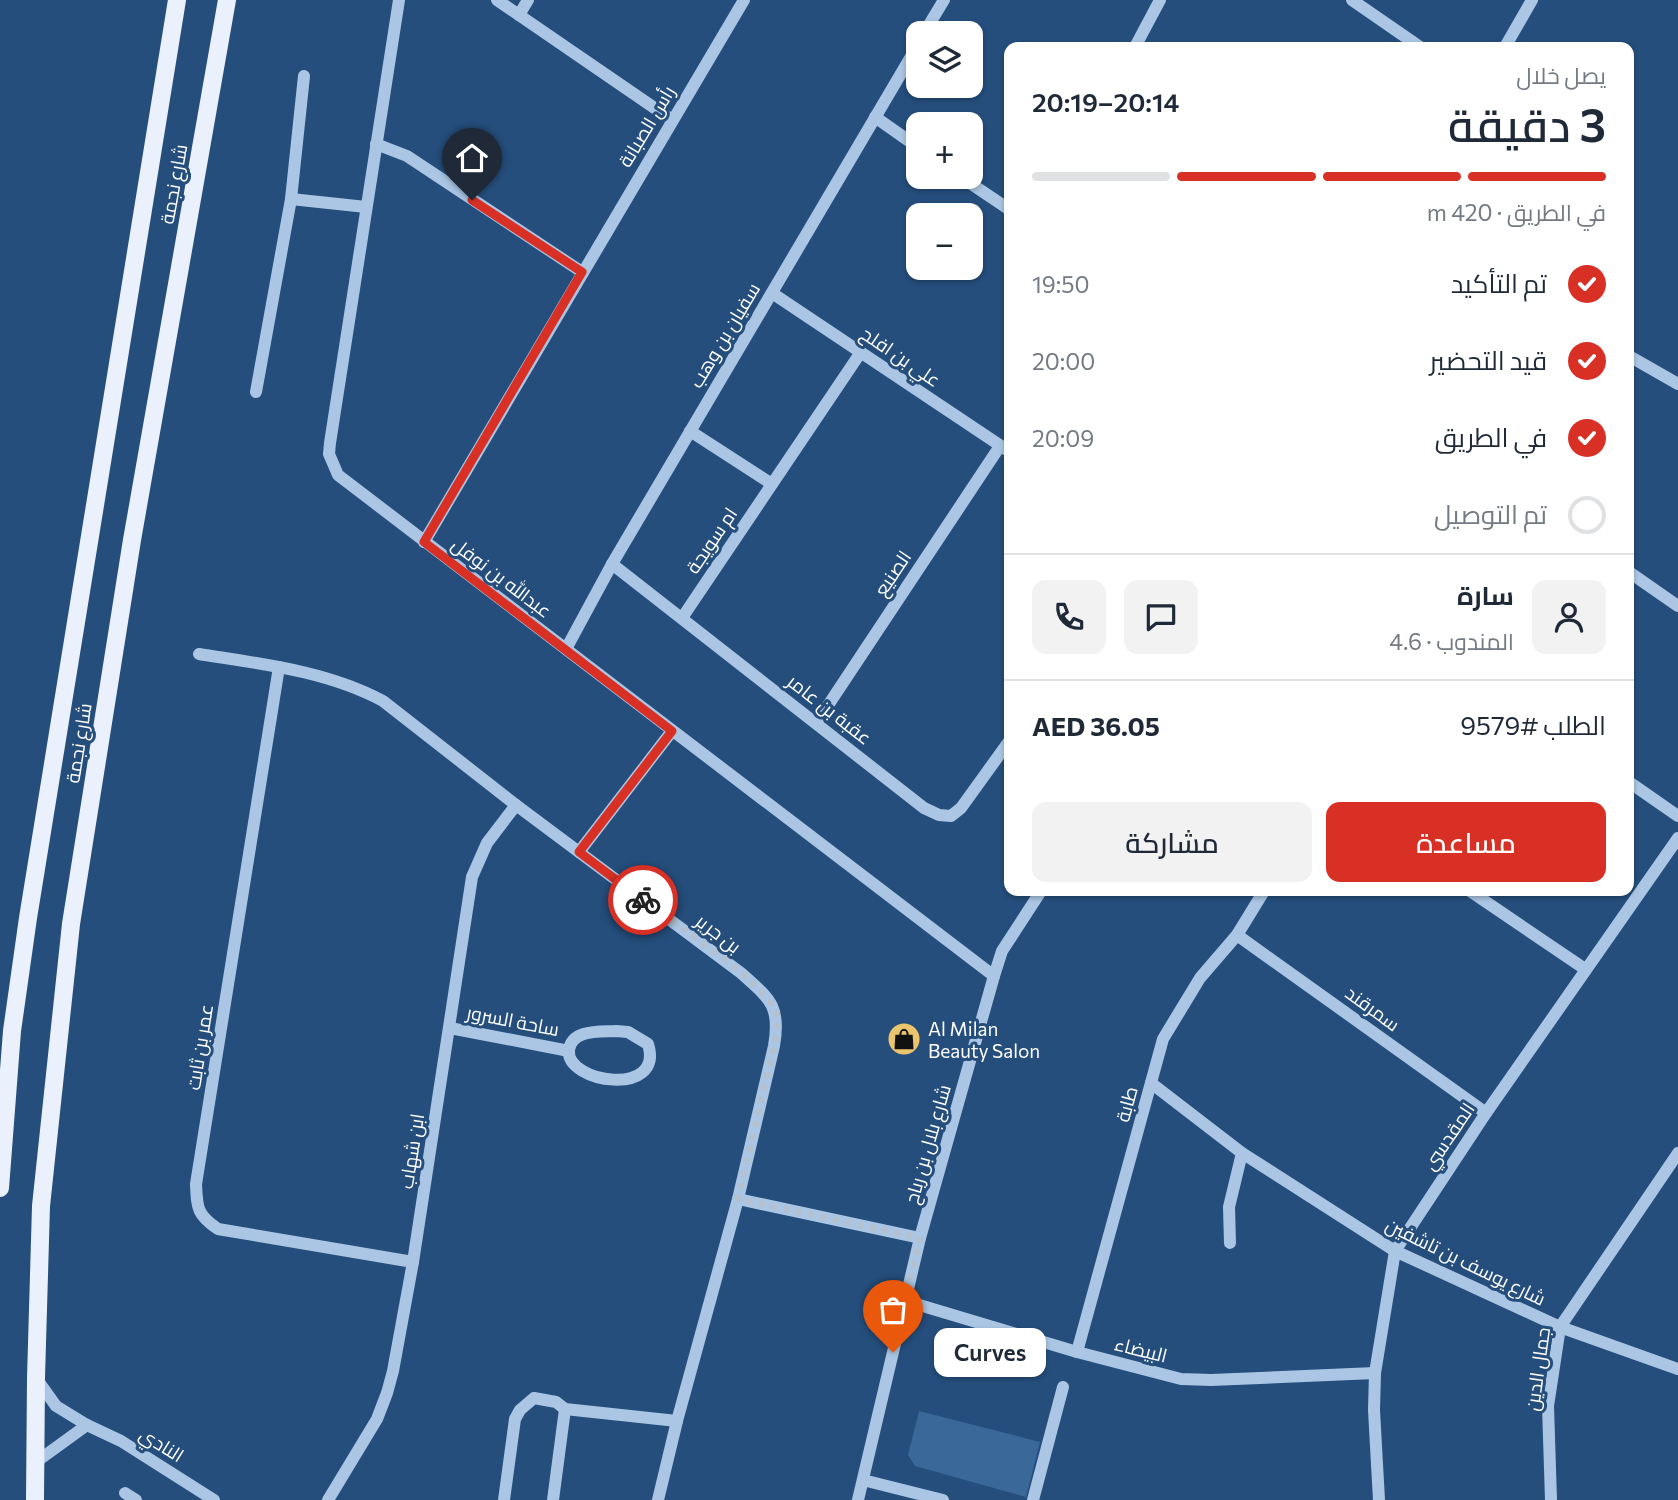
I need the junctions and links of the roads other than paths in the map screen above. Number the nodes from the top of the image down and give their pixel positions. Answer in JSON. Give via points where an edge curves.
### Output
{"nodes":[{"id":1,"x":177,"y":0,"type":"edge"},
{"id":2,"x":227,"y":0,"type":"edge"},
{"id":3,"x":399,"y":0,"type":"edge"},
{"id":4,"x":497,"y":0,"type":"edge"},
{"id":5,"x":528,"y":0,"type":"edge"},
{"id":6,"x":744,"y":0,"type":"edge"},
{"id":7,"x":944,"y":0,"type":"edge"},
{"id":8,"x":1160,"y":0,"type":"edge"},
{"id":9,"x":1352,"y":0,"type":"edge"},
{"id":10,"x":1532,"y":0,"type":"edge"},
{"id":11,"x":519,"y":15,"type":"junction"},
{"id":12,"x":931,"y":21,"type":"edge"},
{"id":13,"x":1138,"y":42,"type":"edge"},
{"id":14,"x":1413,"y":42,"type":"edge"},
{"id":15,"x":1508,"y":42,"type":"edge"},
{"id":16,"x":906,"y":65,"type":"edge"},
{"id":17,"x":304,"y":76,"type":"dead end"},
{"id":18,"x":875,"y":117,"type":"junction"},
{"id":19,"x":673,"y":120,"type":"junction"},
{"id":20,"x":906,"y":139,"type":"edge"},
{"id":21,"x":376,"y":144,"type":"junction"},
{"id":22,"x":979,"y":189,"type":"edge"},
{"id":23,"x":291,"y":199,"type":"junction"},
{"id":24,"x":1004,"y":206,"type":"edge"},
{"id":25,"x":366,"y":207,"type":"junction"},
{"id":26,"x":582,"y":272,"type":"junction"},
{"id":27,"x":772,"y":293,"type":"junction"},
{"id":28,"x":861,"y":352,"type":"junction"},
{"id":29,"x":1634,"y":359,"type":"edge"},
{"id":30,"x":1678,"y":384,"type":"edge"},
{"id":31,"x":257,"y":392,"type":"dead end"},
{"id":32,"x":690,"y":431,"type":"junction"},
{"id":33,"x":1004,"y":448,"type":"edge"},
{"id":34,"x":1004,"y":450,"type":"edge"},
{"id":35,"x":772,"y":484,"type":"junction"},
{"id":36,"x":424,"y":542,"type":"junction"},
{"id":37,"x":612,"y":564,"type":"junction"},
{"id":38,"x":1634,"y":575,"type":"edge"},
{"id":39,"x":1678,"y":606,"type":"edge"},
{"id":40,"x":682,"y":618,"type":"junction"},
{"id":41,"x":566,"y":649,"type":"junction"},
{"id":42,"x":200,"y":654,"type":"dead end"},
{"id":43,"x":279,"y":667,"type":"junction"},
{"id":44,"x":817,"y":722,"type":"junction"},
{"id":45,"x":672,"y":731,"type":"junction"},
{"id":46,"x":1004,"y":749,"type":"edge"},
{"id":47,"x":1634,"y":785,"type":"edge"},
{"id":48,"x":516,"y":805,"type":"junction"},
{"id":49,"x":1678,"y":816,"type":"edge"},
{"id":50,"x":1678,"y":838,"type":"edge"},
{"id":51,"x":579,"y":852,"type":"junction"},
{"id":52,"x":1038,"y":896,"type":"edge"},
{"id":53,"x":1261,"y":896,"type":"edge"},
{"id":54,"x":1477,"y":896,"type":"edge"},
{"id":55,"x":1237,"y":935,"type":"junction"},
{"id":56,"x":1585,"y":969,"type":"junction"},
{"id":57,"x":994,"y":976,"type":"junction"},
{"id":58,"x":450,"y":1028,"type":"junction"},
{"id":59,"x":12,"y":1031,"type":"junction"},
{"id":60,"x":569,"y":1051,"type":"junction"},
{"id":61,"x":0,"y":1052,"type":"edge"},
{"id":62,"x":1151,"y":1083,"type":"junction"},
{"id":63,"x":1486,"y":1113,"type":"junction"},
{"id":64,"x":1242,"y":1153,"type":"junction"},
{"id":65,"x":1678,"y":1153,"type":"edge"},
{"id":66,"x":0,"y":1188,"type":"edge"},
{"id":67,"x":738,"y":1199,"type":"junction"},
{"id":68,"x":920,"y":1238,"type":"junction"},
{"id":69,"x":1230,"y":1243,"type":"dead end"},
{"id":70,"x":1395,"y":1251,"type":"junction"},
{"id":71,"x":413,"y":1262,"type":"junction"},
{"id":72,"x":905,"y":1301,"type":"junction"},
{"id":73,"x":1560,"y":1327,"type":"junction"},
{"id":74,"x":1077,"y":1352,"type":"junction"},
{"id":75,"x":1677,"y":1367,"type":"edge"},
{"id":76,"x":1374,"y":1373,"type":"junction"},
{"id":77,"x":36,"y":1378,"type":"junction"},
{"id":78,"x":1063,"y":1387,"type":"dead end"},
{"id":79,"x":565,"y":1409,"type":"junction"},
{"id":80,"x":677,"y":1421,"type":"junction"},
{"id":81,"x":87,"y":1425,"type":"junction"},
{"id":82,"x":36,"y":1462,"type":"junction"},
{"id":83,"x":863,"y":1480,"type":"junction"},
{"id":84,"x":35,"y":1500,"type":"edge"},
{"id":85,"x":214,"y":1500,"type":"edge"},
{"id":86,"x":328,"y":1500,"type":"edge"},
{"id":87,"x":504,"y":1500,"type":"edge"},
{"id":88,"x":553,"y":1500,"type":"edge"},
{"id":89,"x":658,"y":1500,"type":"edge"},
{"id":90,"x":858,"y":1500,"type":"edge"},
{"id":91,"x":943,"y":1500,"type":"edge"},
{"id":92,"x":1033,"y":1500,"type":"edge"},
{"id":93,"x":1379,"y":1500,"type":"edge"},
{"id":94,"x":1550,"y":1500,"type":"edge"}],
"edges":[{"from":1,"to":59,"type":"main road","name":"شارع نجمة"},
{"from":2,"to":77,"type":"main road","name":"شارع نجمة","via":[[134,527],[71,924],[41,1206]]},
{"from":3,"to":21,"type":"street","name":"عبدالله بن نوفل"},
{"from":4,"to":11,"type":"street"},
{"from":5,"to":11,"type":"street"},
{"from":6,"to":19,"type":"street","name":"رأس الصبانة"},
{"from":7,"to":12,"type":"street"},
{"from":8,"to":13,"type":"street"},
{"from":9,"to":14,"type":"street"},
{"from":10,"to":15,"type":"street"},
{"from":11,"to":19,"type":"street"},
{"from":16,"to":18,"type":"street","name":"سفيان بن وهب"},
{"from":17,"to":23,"type":"street"},
{"from":18,"to":20,"type":"street"},
{"from":18,"to":27,"type":"street","name":"سفيان بن وهب"},
{"from":19,"to":26,"type":"street","name":"رأس الصبانة"},
{"from":21,"to":25,"type":"street","name":"عبدالله بن نوفل"},
{"from":21,"to":26,"type":"street","via":[[407,156]]},
{"from":22,"to":24,"type":"street"},
{"from":23,"to":25,"type":"street"},
{"from":23,"to":31,"type":"street"},
{"from":25,"to":36,"type":"street","name":"عبدالله بن نوفل","via":[[329,454],[338,475]]},
{"from":26,"to":36,"type":"street","name":"رأس الصبانة"},
{"from":27,"to":28,"type":"street","name":"علي بن افلح"},
{"from":27,"to":32,"type":"street","name":"سفيان بن وهب"},
{"from":28,"to":33,"type":"street","name":"علي بن افلح"},
{"from":28,"to":35,"type":"street","name":"ام سويجة"},
{"from":29,"to":30,"type":"street"},
{"from":32,"to":35,"type":"street"},
{"from":32,"to":37,"type":"street","name":"سفيان بن وهب"},
{"from":34,"to":44,"type":"street","name":"الصنيع"},
{"from":35,"to":40,"type":"street","name":"ام سويجة"},
{"from":36,"to":41,"type":"street","name":"عبدالله بن نوفل"},
{"from":37,"to":40,"type":"street","name":"عقبة بن عامر"},
{"from":37,"to":41,"type":"street","name":"سفيان بن وهب"},
{"from":38,"to":39,"type":"street"},
{"from":40,"to":44,"type":"street","name":"عقبة بن عامر"},
{"from":41,"to":45,"type":"street","name":"عبدالله بن نوفل"},
{"from":42,"to":43,"type":"street","name":"بن جرير"},
{"from":43,"to":48,"type":"street","name":"بن جرير","via":[[335,680],[383,701]]},
{"from":43,"to":71,"type":"street","name":"عمر بن ثابت","via":[[196,1184],[197,1202],[203,1219],[218,1229]]},
{"from":44,"to":46,"type":"street","name":"عقبة بن عامر","via":[[924,808],[939,815],[951,816],[970,797]]},
{"from":45,"to":51,"type":"street"},
{"from":45,"to":57,"type":"street","name":"عبدالله بن نوفل"},
{"from":47,"to":49,"type":"street"},
{"from":48,"to":51,"type":"street","name":"بن جرير"},
{"from":48,"to":58,"type":"street","name":"ابن شهاب","via":[[488,843],[472,877]]},
{"from":50,"to":56,"type":"street","name":"المقدسي"},
{"from":51,"to":67,"type":"street","name":"بن جرير","via":[[741,974],[776,1012],[774,1046]]},
{"from":52,"to":57,"type":"street","name":"شارع بلال بن رباح","via":[[1002,951]]},
{"from":53,"to":55,"type":"street","name":"طابة"},
{"from":54,"to":56,"type":"street"},
{"from":55,"to":62,"type":"street","name":"طابة","via":[[1200,978],[1163,1039]]},
{"from":55,"to":63,"type":"street","name":"سمرقند"},
{"from":56,"to":63,"type":"street","name":"المقدسي"},
{"from":57,"to":68,"type":"street","name":"شارع بلال بن رباح"},
{"from":58,"to":60,"type":"street","name":"ساحة السرور"},
{"from":58,"to":71,"type":"street","name":"ابن شهاب"},
{"from":59,"to":61,"type":"street"},
{"from":59,"to":66,"type":"main road","name":"شارع نجمة"},
{"from":60,"to":60,"type":"street","name":"ساحة السرور","via":[[581,1072],[615,1080],[638,1077],[650,1059],[648,1044],[628,1032],[584,1033]]},
{"from":62,"to":64,"type":"street","name":"شارع يوسف بن تاشفين"},
{"from":62,"to":74,"type":"street","name":"طابة"},
{"from":63,"to":70,"type":"street","name":"المقدسي"},
{"from":64,"to":69,"type":"street","via":[[1229,1207]]},
{"from":64,"to":70,"type":"street","name":"شارع يوسف بن تاشفين"},
{"from":65,"to":73,"type":"street","name":"جمال الدين"},
{"from":67,"to":68,"type":"street"},
{"from":67,"to":80,"type":"street","name":"بن جرير"},
{"from":68,"to":72,"type":"street","name":"شارع بلال بن رباح"},
{"from":70,"to":73,"type":"street","name":"شارع يوسف بن تاشفين"},
{"from":70,"to":76,"type":"street","name":"المقدسي"},
{"from":71,"to":86,"type":"street","name":"ابن شهاب","via":[[387,1394]]},
{"from":72,"to":74,"type":"street","name":"البيضاء"},
{"from":72,"to":83,"type":"street","name":"شارع بلال بن رباح"},
{"from":73,"to":75,"type":"street","name":"شارع يوسف بن تاشفين"},
{"from":73,"to":94,"type":"street","name":"جمال الدين","via":[[1548,1406]]},
{"from":74,"to":76,"type":"street","name":"البيضاء","via":[[1181,1379]]},
{"from":76,"to":93,"type":"street","name":"المقدسي"},
{"from":77,"to":81,"type":"street","name":"النادي","via":[[56,1406]]},
{"from":77,"to":82,"type":"main road","name":"شارع نجمة"},
{"from":78,"to":92,"type":"street"},
{"from":79,"to":80,"type":"street"},
{"from":79,"to":87,"type":"street","via":[[556,1402],[534,1398],[520,1410]]},
{"from":79,"to":88,"type":"street"},
{"from":80,"to":89,"type":"street","name":"بن جرير"},
{"from":81,"to":82,"type":"street"},
{"from":81,"to":85,"type":"street","name":"النادي","via":[[121,1441]]},
{"from":82,"to":84,"type":"main road","name":"شارع نجمة"},
{"from":83,"to":90,"type":"street","name":"شارع بلال بن رباح"},
{"from":83,"to":91,"type":"street"}]}
